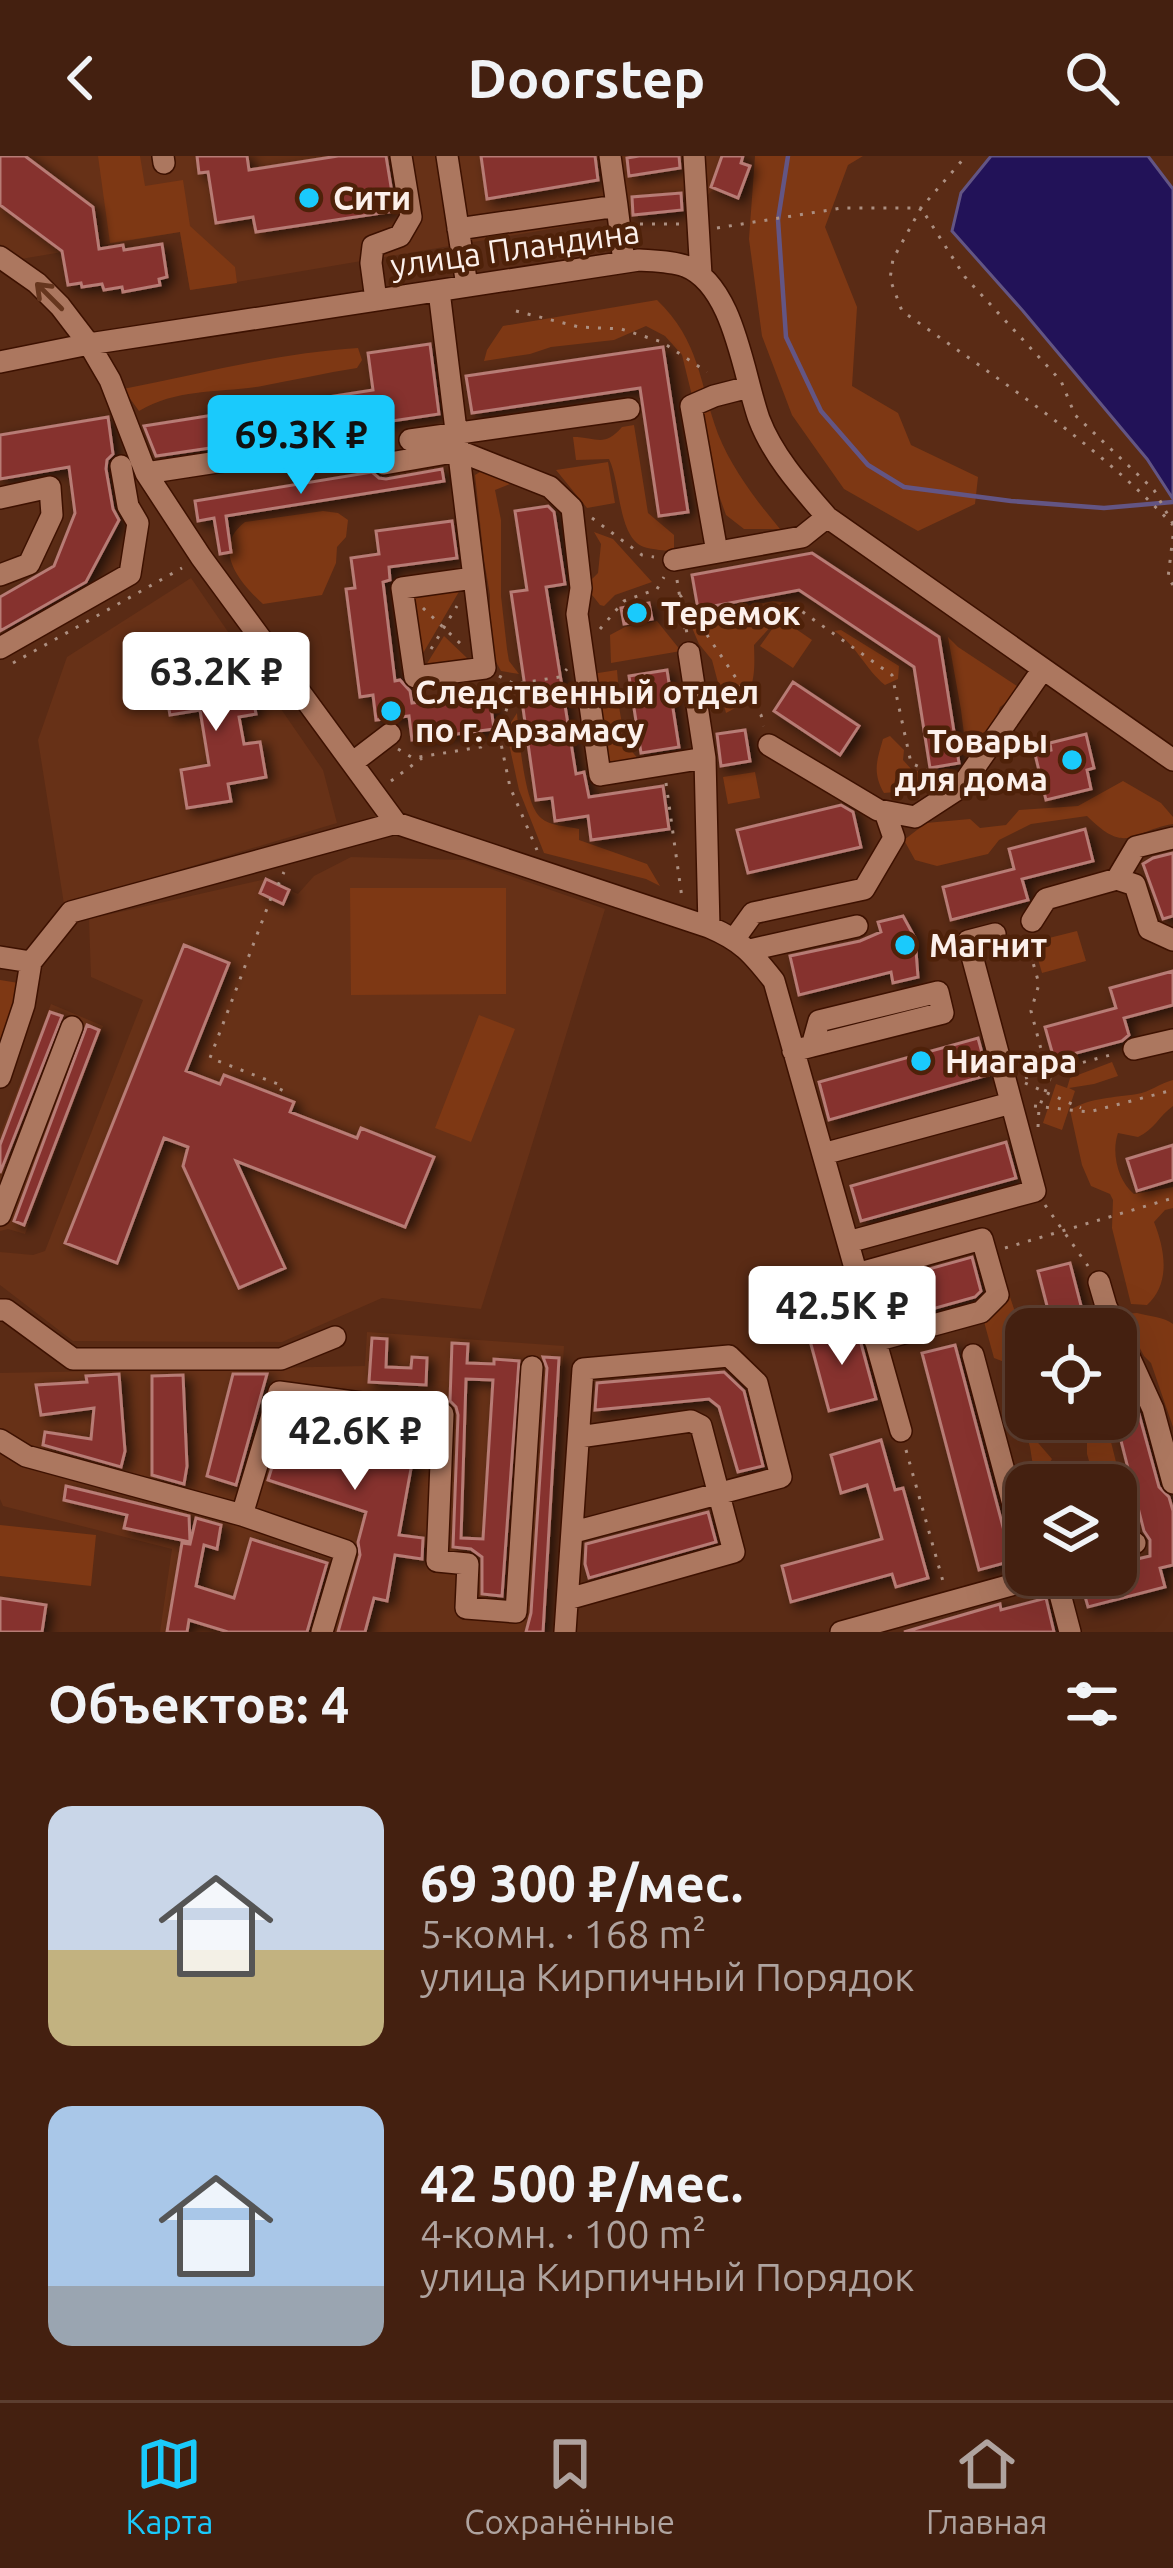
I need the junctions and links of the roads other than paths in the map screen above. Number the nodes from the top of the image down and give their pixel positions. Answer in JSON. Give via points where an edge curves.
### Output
{"nodes":[{"id":1,"x":401,"y":156,"type":"edge"},
{"id":2,"x":446,"y":156,"type":"edge"},
{"id":3,"x":610,"y":156,"type":"edge"},
{"id":4,"x":694,"y":156,"type":"edge"},
{"id":5,"x":618,"y":216,"type":"junction"},
{"id":6,"x":458,"y":229,"type":"junction"},
{"id":7,"x":0,"y":257,"type":"edge"},
{"id":8,"x":624,"y":262,"type":"junction"},
{"id":9,"x":701,"y":275,"type":"junction"},
{"id":10,"x":467,"y":286,"type":"junction"},
{"id":11,"x":439,"y":290,"type":"junction"},
{"id":12,"x":376,"y":300,"type":"junction"},
{"id":13,"x":89,"y":344,"type":"junction"},
{"id":14,"x":0,"y":362,"type":"edge"},
{"id":15,"x":749,"y":387,"type":"junction"},
{"id":16,"x":629,"y":409,"type":"dead end"},
{"id":17,"x":410,"y":440,"type":"dead end"},
{"id":18,"x":458,"y":442,"type":"junction"},
{"id":19,"x":121,"y":466,"type":"dead end"},
{"id":20,"x":146,"y":473,"type":"junction"},
{"id":21,"x":0,"y":498,"type":"edge"},
{"id":22,"x":827,"y":517,"type":"junction"},
{"id":23,"x":717,"y":552,"type":"junction"},
{"id":24,"x":674,"y":560,"type":"road end"},
{"id":25,"x":0,"y":575,"type":"edge"},
{"id":26,"x":473,"y":578,"type":"junction"},
{"id":27,"x":0,"y":648,"type":"edge"},
{"id":28,"x":689,"y":653,"type":"dead end"},
{"id":29,"x":1042,"y":669,"type":"junction"},
{"id":30,"x":385,"y":738,"type":"road end"},
{"id":31,"x":769,"y":745,"type":"road end"},
{"id":32,"x":705,"y":758,"type":"junction"},
{"id":33,"x":1173,"y":760,"type":"edge"},
{"id":34,"x":352,"y":763,"type":"junction"},
{"id":35,"x":886,"y":812,"type":"junction"},
{"id":36,"x":396,"y":823,"type":"junction"},
{"id":37,"x":1173,"y":838,"type":"edge"},
{"id":38,"x":1117,"y":879,"type":"junction"},
{"id":39,"x":1032,"y":921,"type":"road end"},
{"id":40,"x":857,"y":926,"type":"dead end"},
{"id":41,"x":709,"y":927,"type":"junction"},
{"id":42,"x":995,"y":934,"type":"dead end"},
{"id":43,"x":1173,"y":940,"type":"edge"},
{"id":44,"x":742,"y":944,"type":"junction"},
{"id":45,"x":0,"y":958,"type":"edge"},
{"id":46,"x":31,"y":962,"type":"junction"},
{"id":47,"x":72,"y":1027,"type":"dead end"},
{"id":48,"x":1173,"y":1040,"type":"edge"},
{"id":49,"x":802,"y":1048,"type":"junction"},
{"id":50,"x":1134,"y":1049,"type":"road end"},
{"id":51,"x":0,"y":1077,"type":"edge"},
{"id":52,"x":1011,"y":1103,"type":"junction"},
{"id":53,"x":823,"y":1154,"type":"junction"},
{"id":54,"x":0,"y":1215,"type":"edge"},
{"id":55,"x":848,"y":1242,"type":"junction"},
{"id":56,"x":856,"y":1274,"type":"junction"},
{"id":57,"x":1099,"y":1282,"type":"road end"},
{"id":58,"x":0,"y":1310,"type":"edge"},
{"id":59,"x":335,"y":1337,"type":"dead end"},
{"id":60,"x":875,"y":1341,"type":"junction"},
{"id":61,"x":974,"y":1355,"type":"dead end"},
{"id":62,"x":532,"y":1367,"type":"dead end"},
{"id":63,"x":579,"y":1436,"type":"junction"},
{"id":64,"x":902,"y":1436,"type":"road end"},
{"id":65,"x":0,"y":1440,"type":"edge"},
{"id":66,"x":1005,"y":1473,"type":"edge"},
{"id":67,"x":1173,"y":1483,"type":"edge"},
{"id":68,"x":718,"y":1493,"type":"junction"},
{"id":69,"x":242,"y":1515,"type":"junction"},
{"id":70,"x":574,"y":1532,"type":"junction"},
{"id":71,"x":1005,"y":1586,"type":"edge"},
{"id":72,"x":1052,"y":1596,"type":"edge"},
{"id":73,"x":568,"y":1599,"type":"junction"},
{"id":74,"x":322,"y":1632,"type":"edge"},
{"id":75,"x":566,"y":1632,"type":"edge"},
{"id":76,"x":842,"y":1632,"type":"edge"},
{"id":77,"x":1070,"y":1632,"type":"edge"}],
"edges":[{"from":1,"to":12,"type":"street","via":[[411,217],[400,236],[374,246]]},
{"from":2,"to":6,"type":"street"},
{"from":3,"to":5,"type":"street"},
{"from":4,"to":9,"type":"street"},
{"from":5,"to":6,"type":"street"},
{"from":5,"to":8,"type":"street"},
{"from":6,"to":10,"type":"street"},
{"from":13,"to":7,"type":"street","one_way":true,"via":[[60,306]]},
{"from":8,"to":9,"type":"street","name":"улица Пландина","via":[[683,265]]},
{"from":8,"to":10,"type":"street","name":"улица Пландина"},
{"from":9,"to":15,"type":"street","via":[[728,316]]},
{"from":10,"to":11,"type":"street","name":"улица Пландина"},
{"from":11,"to":12,"type":"street","name":"улица Пландина"},
{"from":11,"to":18,"type":"street"},
{"from":12,"to":13,"type":"street","name":"улица Пландина"},
{"from":13,"to":14,"type":"street","name":"улица Пландина"},
{"from":13,"to":20,"type":"street"},
{"from":15,"to":22,"type":"street","via":[[791,476]]},
{"from":15,"to":23,"type":"street","via":[[691,406]]},
{"from":16,"to":18,"type":"street"},
{"from":17,"to":18,"type":"street"},
{"from":18,"to":20,"type":"street","via":[[384,464],[374,438]]},
{"from":18,"to":26,"type":"street"},
{"from":18,"to":32,"type":"street","via":[[550,488],[572,508],[577,614],[600,775]]},
{"from":19,"to":27,"type":"street","via":[[138,523],[130,574]]},
{"from":20,"to":34,"type":"street"},
{"from":21,"to":25,"type":"street","via":[[50,487],[52,515],[29,564]]},
{"from":22,"to":23,"type":"street","via":[[802,536]]},
{"from":22,"to":29,"type":"street"},
{"from":23,"to":24,"type":"street"},
{"from":26,"to":26,"type":"street","via":[[402,588],[415,677],[485,668]]},
{"from":28,"to":32,"type":"street"},
{"from":29,"to":33,"type":"street"},
{"from":29,"to":35,"type":"street","via":[[961,787],[915,817]]},
{"from":30,"to":34,"type":"street"},
{"from":31,"to":35,"type":"street"},
{"from":32,"to":41,"type":"street"},
{"from":34,"to":36,"type":"street"},
{"from":35,"to":44,"type":"street","via":[[894,838],[864,889],[752,913]]},
{"from":36,"to":41,"type":"street"},
{"from":36,"to":46,"type":"street","via":[[70,912]]},
{"from":37,"to":38,"type":"street","via":[[1136,847]]},
{"from":38,"to":39,"type":"street","via":[[1046,899]]},
{"from":38,"to":43,"type":"street","via":[[1135,885],[1149,929]]},
{"from":40,"to":44,"type":"street"},
{"from":41,"to":44,"type":"street"},
{"from":42,"to":52,"type":"street","via":[[968,941]]},
{"from":44,"to":49,"type":"street","via":[[774,981]]},
{"from":45,"to":46,"type":"street"},
{"from":46,"to":51,"type":"street"},
{"from":47,"to":54,"type":"street"},
{"from":48,"to":50,"type":"street"},
{"from":49,"to":49,"type":"street","via":[[817,1012],[938,992],[944,1013]]},
{"from":49,"to":53,"type":"street"},
{"from":52,"to":53,"type":"street"},
{"from":52,"to":55,"type":"street","via":[[1035,1191]]},
{"from":53,"to":55,"type":"street"},
{"from":55,"to":56,"type":"street"},
{"from":56,"to":60,"type":"street"},
{"from":56,"to":60,"type":"street","via":[[982,1239],[998,1294],[981,1312]]},
{"from":57,"to":67,"type":"street","via":[[1154,1409]]},
{"from":58,"to":59,"type":"street","via":[[73,1359],[281,1358]]},
{"from":60,"to":64,"type":"street"},
{"from":61,"to":66,"type":"street"},
{"from":62,"to":69,"type":"street","via":[[516,1612],[466,1608],[468,1564],[436,1561],[443,1414],[279,1393]]},
{"from":63,"to":68,"type":"street","via":[[691,1421],[701,1426]]},
{"from":63,"to":68,"type":"street","via":[[583,1369],[729,1356],[757,1383],[782,1477]]},
{"from":63,"to":70,"type":"street"},
{"from":65,"to":69,"type":"street","via":[[26,1456]]},
{"from":68,"to":70,"type":"street"},
{"from":68,"to":73,"type":"street","via":[[734,1552]]},
{"from":69,"to":74,"type":"street","via":[[346,1551]]},
{"from":70,"to":73,"type":"street"},
{"from":71,"to":76,"type":"street"},
{"from":72,"to":77,"type":"street"},
{"from":73,"to":75,"type":"street"}]}
